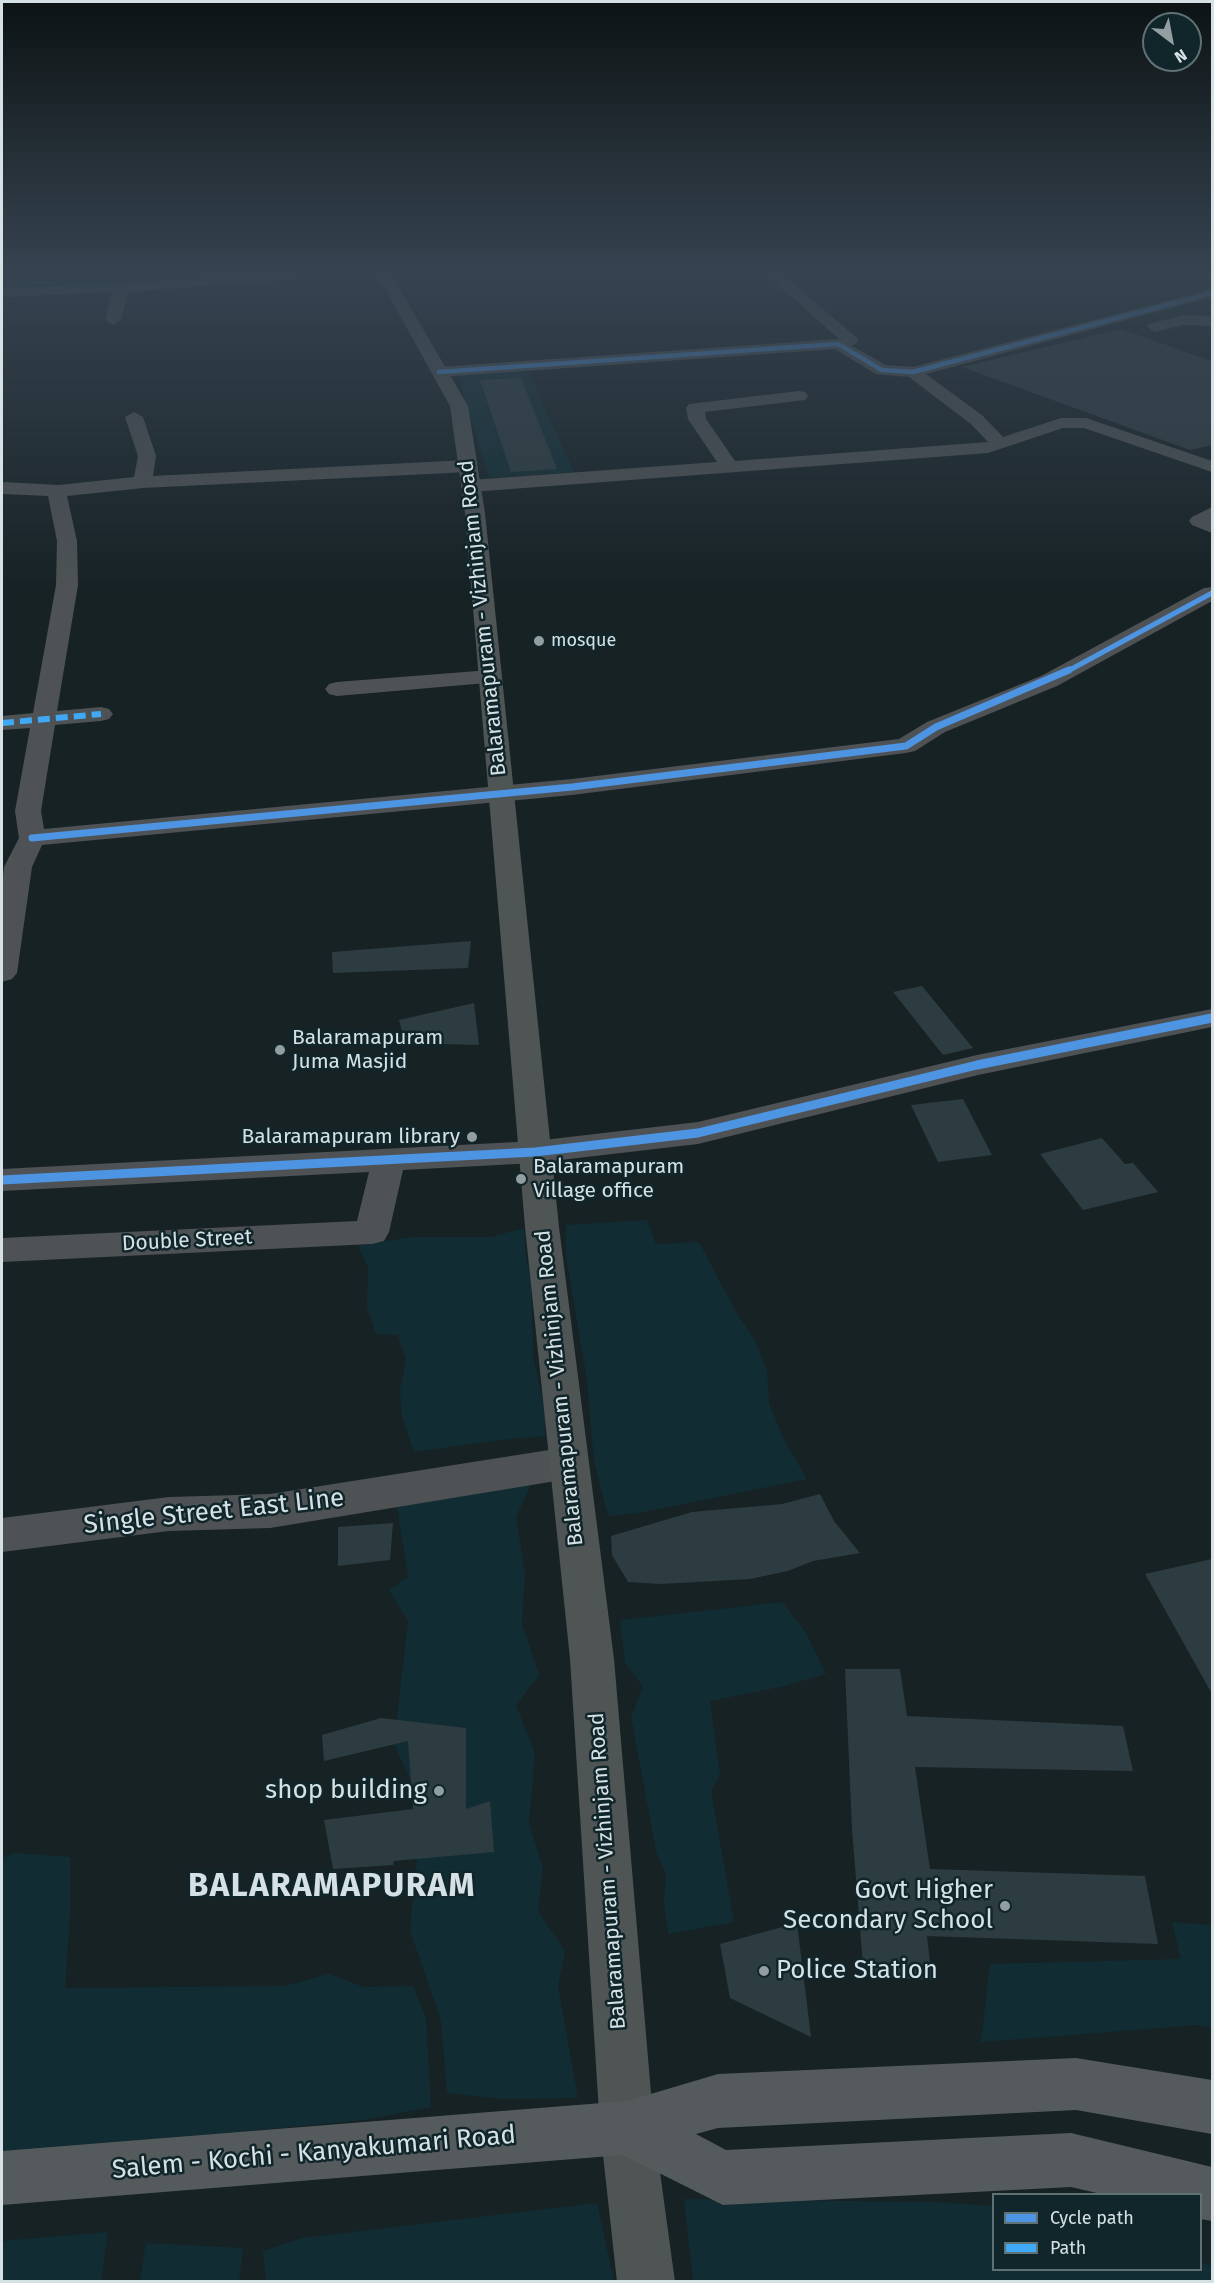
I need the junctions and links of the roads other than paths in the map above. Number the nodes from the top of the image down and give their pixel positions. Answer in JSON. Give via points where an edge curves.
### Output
{"nodes":[{"id":1,"x":444,"y":381,"type":"edge"},
{"id":2,"x":925,"y":381,"type":"edge"},
{"id":3,"x":799,"y":396,"type":"dead end"},
{"id":4,"x":134,"y":417,"type":"dead end"},
{"id":5,"x":1000,"y":444,"type":"junction"},
{"id":6,"x":730,"y":467,"type":"junction"},
{"id":7,"x":1212,"y":467,"type":"edge"},
{"id":8,"x":470,"y":476,"type":"junction"},
{"id":9,"x":143,"y":482,"type":"junction"},
{"id":10,"x":2,"y":488,"type":"edge"},
{"id":11,"x":59,"y":491,"type":"junction"},
{"id":12,"x":1212,"y":513,"type":"edge"},
{"id":13,"x":1212,"y":528,"type":"edge"},
{"id":14,"x":1212,"y":593,"type":"edge"},
{"id":15,"x":490,"y":677,"type":"junction"},
{"id":16,"x":337,"y":690,"type":"dead end"},
{"id":17,"x":101,"y":714,"type":"dead end"},
{"id":18,"x":44,"y":719,"type":"junction"},
{"id":19,"x":2,"y":723,"type":"edge"},
{"id":20,"x":501,"y":795,"type":"junction"},
{"id":21,"x":32,"y":838,"type":"junction"},
{"id":22,"x":2,"y":973,"type":"edge"},
{"id":23,"x":1212,"y":1018,"type":"edge"},
{"id":24,"x":535,"y":1152,"type":"junction"},
{"id":25,"x":388,"y":1160,"type":"junction"},
{"id":26,"x":2,"y":1180,"type":"edge"},
{"id":27,"x":2,"y":1250,"type":"edge"},
{"id":28,"x":568,"y":1463,"type":"junction"},
{"id":29,"x":2,"y":1535,"type":"edge"},
{"id":30,"x":1212,"y":2107,"type":"edge"},
{"id":31,"x":627,"y":2128,"type":"junction"},
{"id":32,"x":2,"y":2178,"type":"edge"},
{"id":33,"x":1212,"y":2194,"type":"edge"},
{"id":34,"x":646,"y":2282,"type":"edge"}],
"edges":[{"from":1,"to":8,"type":"main road","name":"Balaramapuram - Vizhinjam Road","via":[[459,406]]},
{"from":2,"to":5,"type":"street","via":[[977,420]]},
{"from":3,"to":6,"type":"street","via":[[695,408],[697,419]]},
{"from":4,"to":9,"type":"street","via":[[147,456]]},
{"from":5,"to":6,"type":"street"},
{"from":5,"to":7,"type":"street","via":[[1061,423],[1086,423]]},
{"from":6,"to":8,"type":"street"},
{"from":8,"to":9,"type":"street"},
{"from":8,"to":15,"type":"main road","name":"Balaramapuram - Vizhinjam Road"},
{"from":9,"to":11,"type":"street"},
{"from":10,"to":11,"type":"street"},
{"from":11,"to":18,"type":"street","via":[[57,499],[67,541],[67,585]]},
{"from":12,"to":13,"type":"street","via":[[1199,520]]},
{"from":14,"to":20,"type":"street","via":[[1049,681],[936,727],[906,746]]},
{"from":15,"to":16,"type":"street"},
{"from":15,"to":20,"type":"main road","name":"Balaramapuram - Vizhinjam Road"},
{"from":17,"to":18,"type":"street"},
{"from":18,"to":19,"type":"street"},
{"from":18,"to":21,"type":"street","via":[[28,811]]},
{"from":20,"to":21,"type":"street"},
{"from":20,"to":24,"type":"main road","name":"Balaramapuram - Vizhinjam Road"},
{"from":21,"to":22,"type":"street","via":[[18,867]]},
{"from":23,"to":24,"type":"street","via":[[977,1065],[698,1133]]},
{"from":24,"to":25,"type":"street"},
{"from":24,"to":28,"type":"main road","name":"Balaramapuram - Vizhinjam Road"},
{"from":25,"to":26,"type":"street"},
{"from":25,"to":27,"type":"street","name":"Double Street","via":[[372,1232]]},
{"from":28,"to":29,"type":"street","name":"Single Street East Line","via":[[270,1511],[169,1514]]},
{"from":28,"to":31,"type":"main road","name":"Balaramapuram - Vizhinjam Road","via":[[592,1659]]},
{"from":30,"to":31,"type":"main road","name":"Salem - Kochi - Kanyakumari Road","via":[[1076,2084],[718,2101]]},
{"from":31,"to":32,"type":"main road","name":"Salem - Kochi - Kanyakumari Road"},
{"from":31,"to":33,"type":"main road","via":[[723,2178],[1071,2160]]},
{"from":31,"to":34,"type":"main road","name":"Balaramapuram - Vizhinjam Road"}]}
